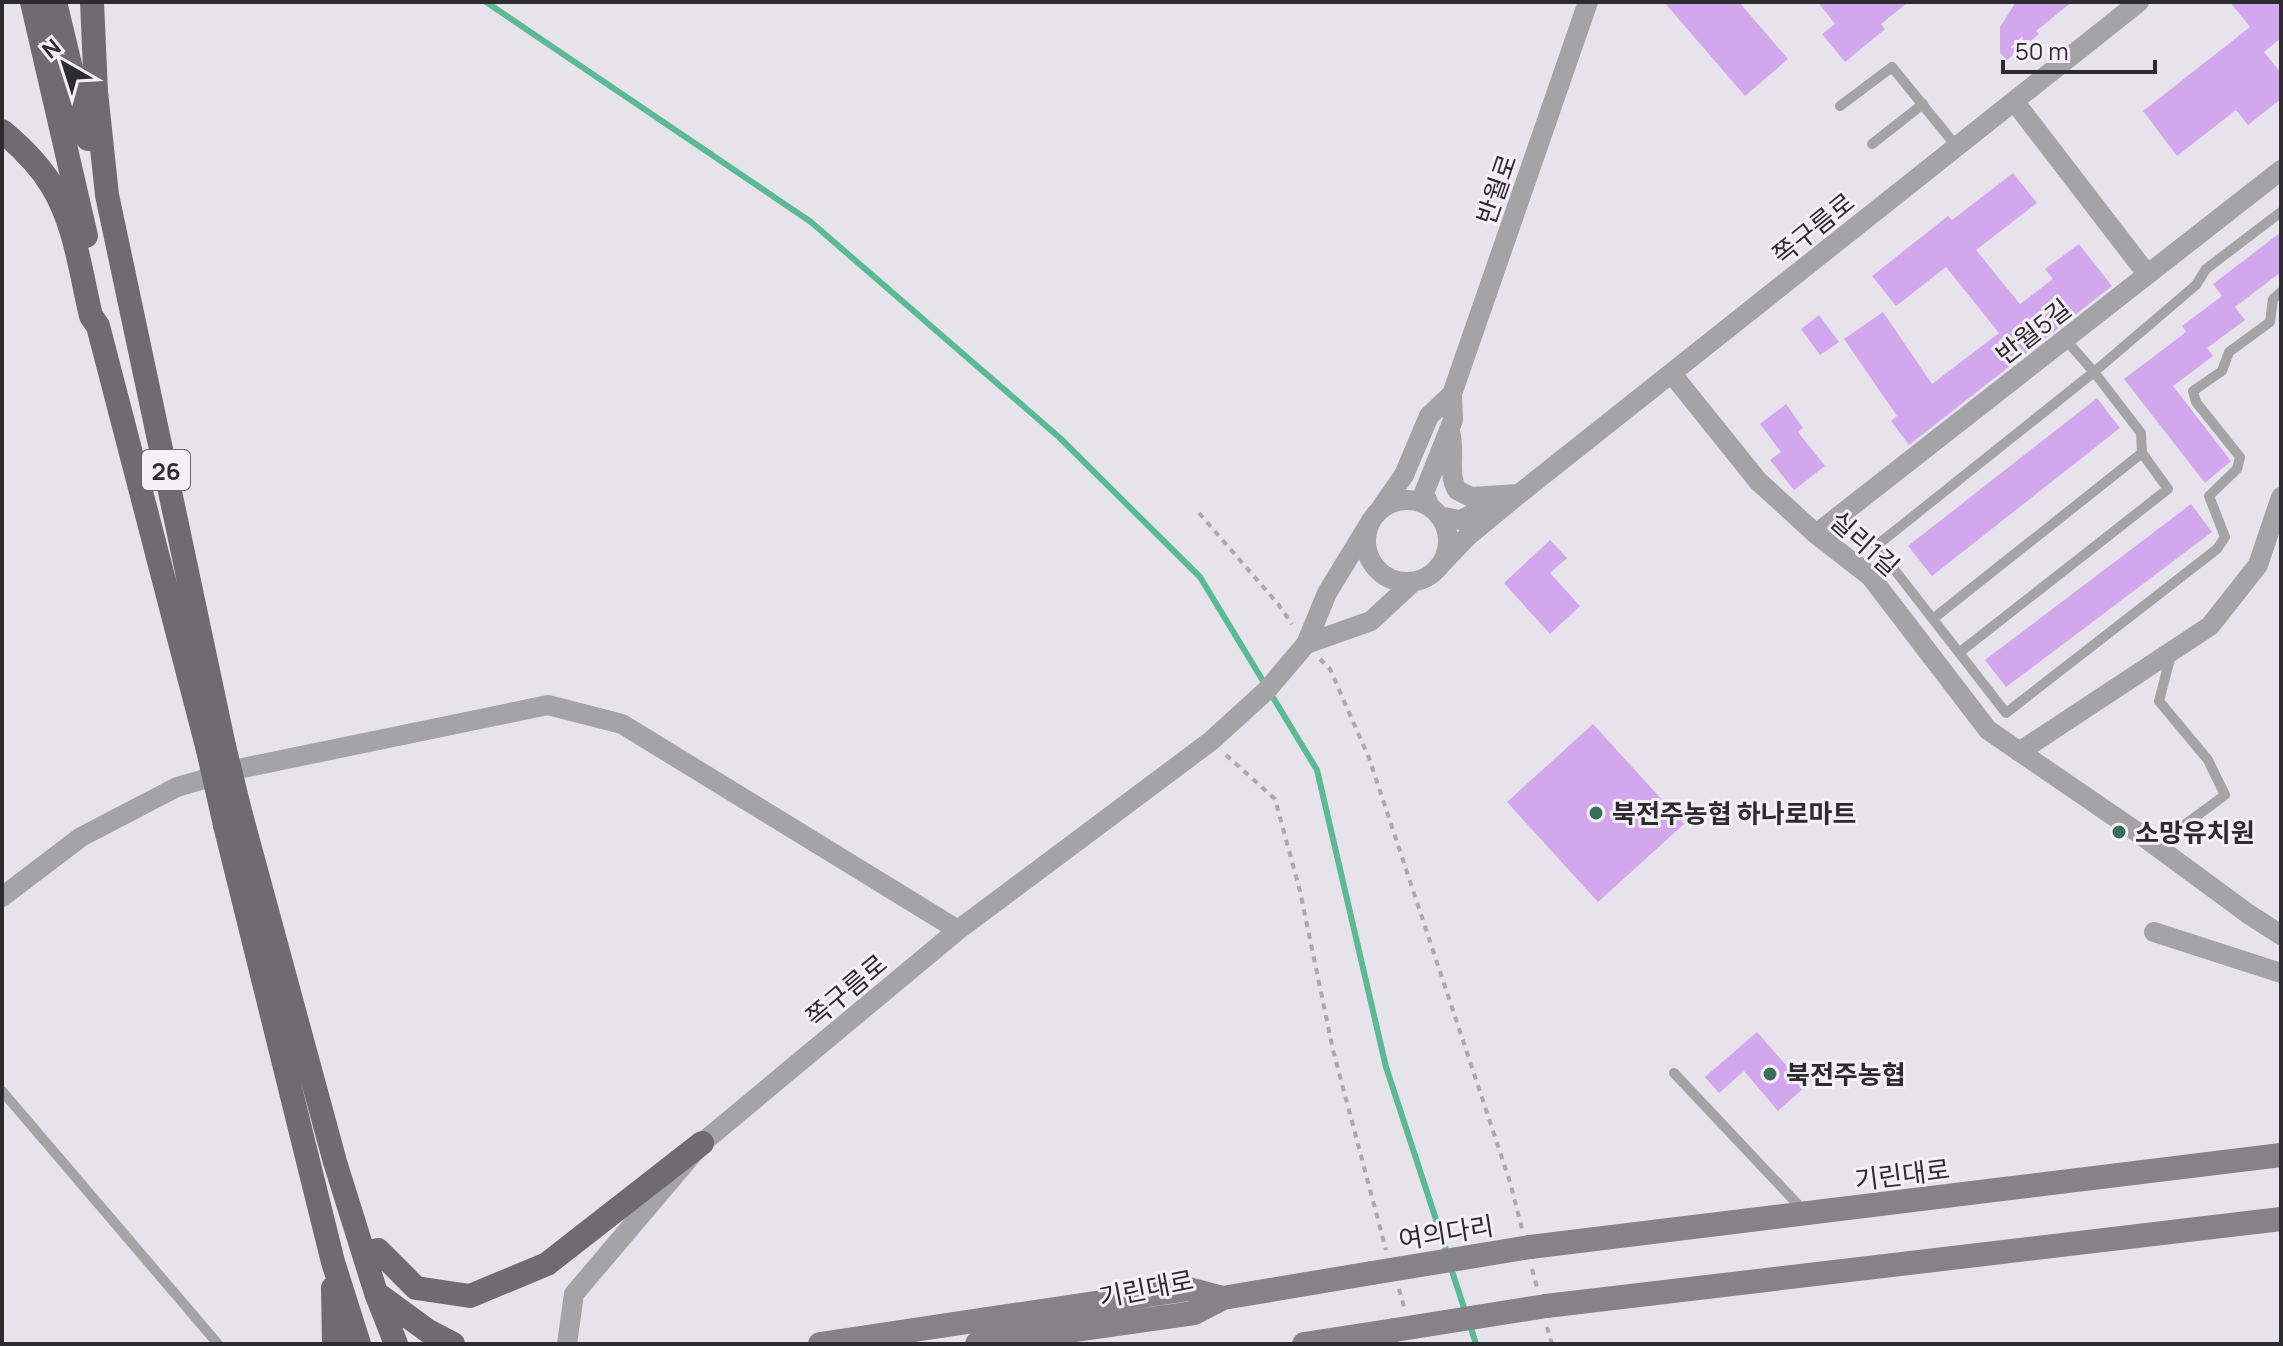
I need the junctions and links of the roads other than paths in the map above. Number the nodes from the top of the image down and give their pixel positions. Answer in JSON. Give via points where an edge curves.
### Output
{"nodes":[{"id":1,"x":32,"y":2,"type":"edge"},
{"id":2,"x":55,"y":2,"type":"edge"},
{"id":3,"x":92,"y":2,"type":"edge"},
{"id":4,"x":1588,"y":2,"type":"edge"},
{"id":5,"x":2139,"y":2,"type":"edge"},
{"id":6,"x":2014,"y":101,"type":"junction"},
{"id":7,"x":1923,"y":104,"type":"junction"},
{"id":8,"x":1840,"y":106,"type":"dead end"},
{"id":9,"x":2,"y":131,"type":"edge"},
{"id":10,"x":1872,"y":144,"type":"dead end"},
{"id":11,"x":1957,"y":147,"type":"junction"},
{"id":12,"x":2281,"y":170,"type":"edge"},
{"id":13,"x":107,"y":195,"type":"junction"},
{"id":14,"x":2281,"y":212,"type":"edge"},
{"id":15,"x":2147,"y":274,"type":"junction"},
{"id":16,"x":2281,"y":292,"type":"edge"},
{"id":17,"x":98,"y":326,"type":"junction"},
{"id":18,"x":2065,"y":339,"type":"junction"},
{"id":19,"x":2094,"y":372,"type":"junction"},
{"id":20,"x":1672,"y":374,"type":"junction"},
{"id":21,"x":1452,"y":394,"type":"junction"},
{"id":22,"x":1449,"y":429,"type":"junction"},
{"id":23,"x":2142,"y":453,"type":"junction"},
{"id":24,"x":1519,"y":494,"type":"junction"},
{"id":25,"x":2281,"y":497,"type":"edge"},
{"id":26,"x":1435,"y":511,"type":"junction"},
{"id":27,"x":1375,"y":516,"type":"junction"},
{"id":28,"x":1816,"y":534,"type":"junction"},
{"id":29,"x":1443,"y":562,"type":"junction"},
{"id":30,"x":1413,"y":582,"type":"junction"},
{"id":31,"x":1934,"y":618,"type":"junction"},
{"id":32,"x":1306,"y":644,"type":"junction"},
{"id":33,"x":2172,"y":651,"type":"junction"},
{"id":34,"x":1960,"y":652,"type":"junction"},
{"id":35,"x":216,"y":748,"type":"junction"},
{"id":36,"x":2019,"y":752,"type":"junction"},
{"id":37,"x":233,"y":820,"type":"junction"},
{"id":38,"x":2156,"y":846,"type":"junction"},
{"id":39,"x":2,"y":897,"type":"edge"},
{"id":40,"x":958,"y":930,"type":"junction"},
{"id":41,"x":2154,"y":932,"type":"dead end"},
{"id":42,"x":2281,"y":935,"type":"edge"},
{"id":43,"x":2281,"y":973,"type":"edge"},
{"id":44,"x":1674,"y":1073,"type":"dead end"},
{"id":45,"x":2,"y":1091,"type":"edge"},
{"id":46,"x":702,"y":1143,"type":"junction"},
{"id":47,"x":2281,"y":1155,"type":"edge"},
{"id":48,"x":1806,"y":1214,"type":"junction"},
{"id":49,"x":2281,"y":1219,"type":"edge"},
{"id":50,"x":1528,"y":1248,"type":"joint"},
{"id":51,"x":365,"y":1254,"type":"junction"},
{"id":52,"x":333,"y":1262,"type":"junction"},
{"id":53,"x":1380,"y":1265,"type":"joint"},
{"id":54,"x":376,"y":1293,"type":"junction"},
{"id":55,"x":1223,"y":1298,"type":"junction"},
{"id":56,"x":218,"y":1344,"type":"edge"},
{"id":57,"x":334,"y":1344,"type":"edge"},
{"id":58,"x":359,"y":1344,"type":"edge"},
{"id":59,"x":396,"y":1344,"type":"edge"},
{"id":60,"x":453,"y":1344,"type":"edge"},
{"id":61,"x":567,"y":1344,"type":"edge"},
{"id":62,"x":820,"y":1344,"type":"edge"},
{"id":63,"x":977,"y":1344,"type":"edge"},
{"id":64,"x":1304,"y":1344,"type":"edge"}],
"edges":[{"from":1,"to":17,"type":"main road","number":"26","via":[[104,317]]},
{"from":2,"to":13,"type":"main road","via":[[91,151]]},
{"from":3,"to":13,"type":"main road","number":"26"},
{"from":4,"to":21,"type":"street","name":"반월로"},
{"from":5,"to":6,"type":"street","name":"쪽구름로"},
{"from":6,"to":11,"type":"street","name":"쪽구름로"},
{"from":6,"to":15,"type":"street"},
{"from":7,"to":8,"type":"lane","via":[[1892,67]]},
{"from":7,"to":10,"type":"lane"},
{"from":7,"to":11,"type":"lane"},
{"from":9,"to":17,"type":"main road","via":[[53,186]]},
{"from":11,"to":20,"type":"street","name":"쪽구름로"},
{"from":12,"to":15,"type":"street","name":"반월5길"},
{"from":13,"to":35,"type":"main road","number":"26"},
{"from":14,"to":19,"type":"lane","via":[[2206,269],[2196,285]]},
{"from":15,"to":18,"type":"street","name":"반월5길"},
{"from":16,"to":34,"type":"lane","via":[[2273,299],[2270,322],[2229,352],[2222,371],[2193,391],[2240,457],[2237,469],[2209,496],[2225,537],[2217,549],[2006,713]]},
{"from":17,"to":35,"type":"main road","number":"26"},
{"from":18,"to":19,"type":"lane"},
{"from":18,"to":28,"type":"street","name":"반월5길"},
{"from":19,"to":23,"type":"lane","via":[[2141,433]]},
{"from":19,"to":31,"type":"lane","via":[[1876,546]]},
{"from":20,"to":24,"type":"street","name":"쪽구름로"},
{"from":20,"to":28,"type":"street","name":"실리1길","via":[[1758,481]]},
{"from":21,"to":22,"type":"street"},
{"from":21,"to":27,"type":"street","via":[[1429,416],[1404,475]]},
{"from":22,"to":24,"type":"street","via":[[1457,490],[1471,497]]},
{"from":22,"to":26,"type":"street","via":[[1424,493]]},
{"from":23,"to":31,"type":"lane"},
{"from":23,"to":34,"type":"lane","via":[[2168,489]]},
{"from":24,"to":26,"type":"street","via":[[1460,520]]},
{"from":24,"to":29,"type":"street"},
{"from":25,"to":33,"type":"street","via":[[2258,565],[2210,626]]},
{"from":26,"to":27,"type":"street","via":[[1404,500]]},
{"from":26,"to":29,"type":"street","via":[[1448,538]]},
{"from":27,"to":30,"type":"street","via":[[1366,533],[1370,560],[1389,579]]},
{"from":27,"to":32,"type":"street","via":[[1327,593]]},
{"from":28,"to":36,"type":"street","name":"실리1길","via":[[1870,576],[1988,730]]},
{"from":29,"to":30,"type":"street","via":[[1425,579]]},
{"from":30,"to":32,"type":"street","via":[[1371,621]]},
{"from":31,"to":34,"type":"lane"},
{"from":32,"to":40,"type":"street","name":"쪽구름로","via":[[1217,736]]},
{"from":33,"to":36,"type":"street"},
{"from":33,"to":38,"type":"lane","via":[[2159,701],[2208,760],[2225,795]]},
{"from":35,"to":37,"type":"main road","number":"26","bridge":true},
{"from":36,"to":38,"type":"street","name":"실리1길"},
{"from":37,"to":51,"type":"main road","number":"26"},
{"from":37,"to":52,"type":"main road","number":"26"},
{"from":38,"to":42,"type":"street","name":"실리1길"},
{"from":39,"to":40,"type":"street","via":[[81,837],[177,787],[243,768],[548,705],[622,724]]},
{"from":40,"to":46,"type":"street","name":"쪽구름로"},
{"from":41,"to":43,"type":"street"},
{"from":44,"to":48,"type":"lane"},
{"from":45,"to":56,"type":"lane"},
{"from":46,"to":51,"type":"main road","via":[[547,1264],[470,1296],[416,1288],[378,1250]]},
{"from":46,"to":61,"type":"street","name":"쪽구름로","via":[[574,1294]]},
{"from":47,"to":48,"type":"street","name":"기린대로"},
{"from":48,"to":50,"type":"street","name":"기린대로"},
{"from":49,"to":64,"type":"street","bridge":true,"via":[[1401,1323]]},
{"from":50,"to":53,"type":"street","name":"여의다리","bridge":true},
{"from":51,"to":54,"type":"main road","number":"26"},
{"from":52,"to":57,"type":"main road","number":"26"},
{"from":52,"to":58,"type":"main road"},
{"from":53,"to":55,"type":"street","name":"기린대로"},
{"from":54,"to":59,"type":"main road","number":"26"},
{"from":54,"to":60,"type":"main road"},
{"from":55,"to":62,"type":"street","via":[[1189,1289]]},
{"from":55,"to":63,"type":"street","name":"기린대로","via":[[1194,1313]]}]}
